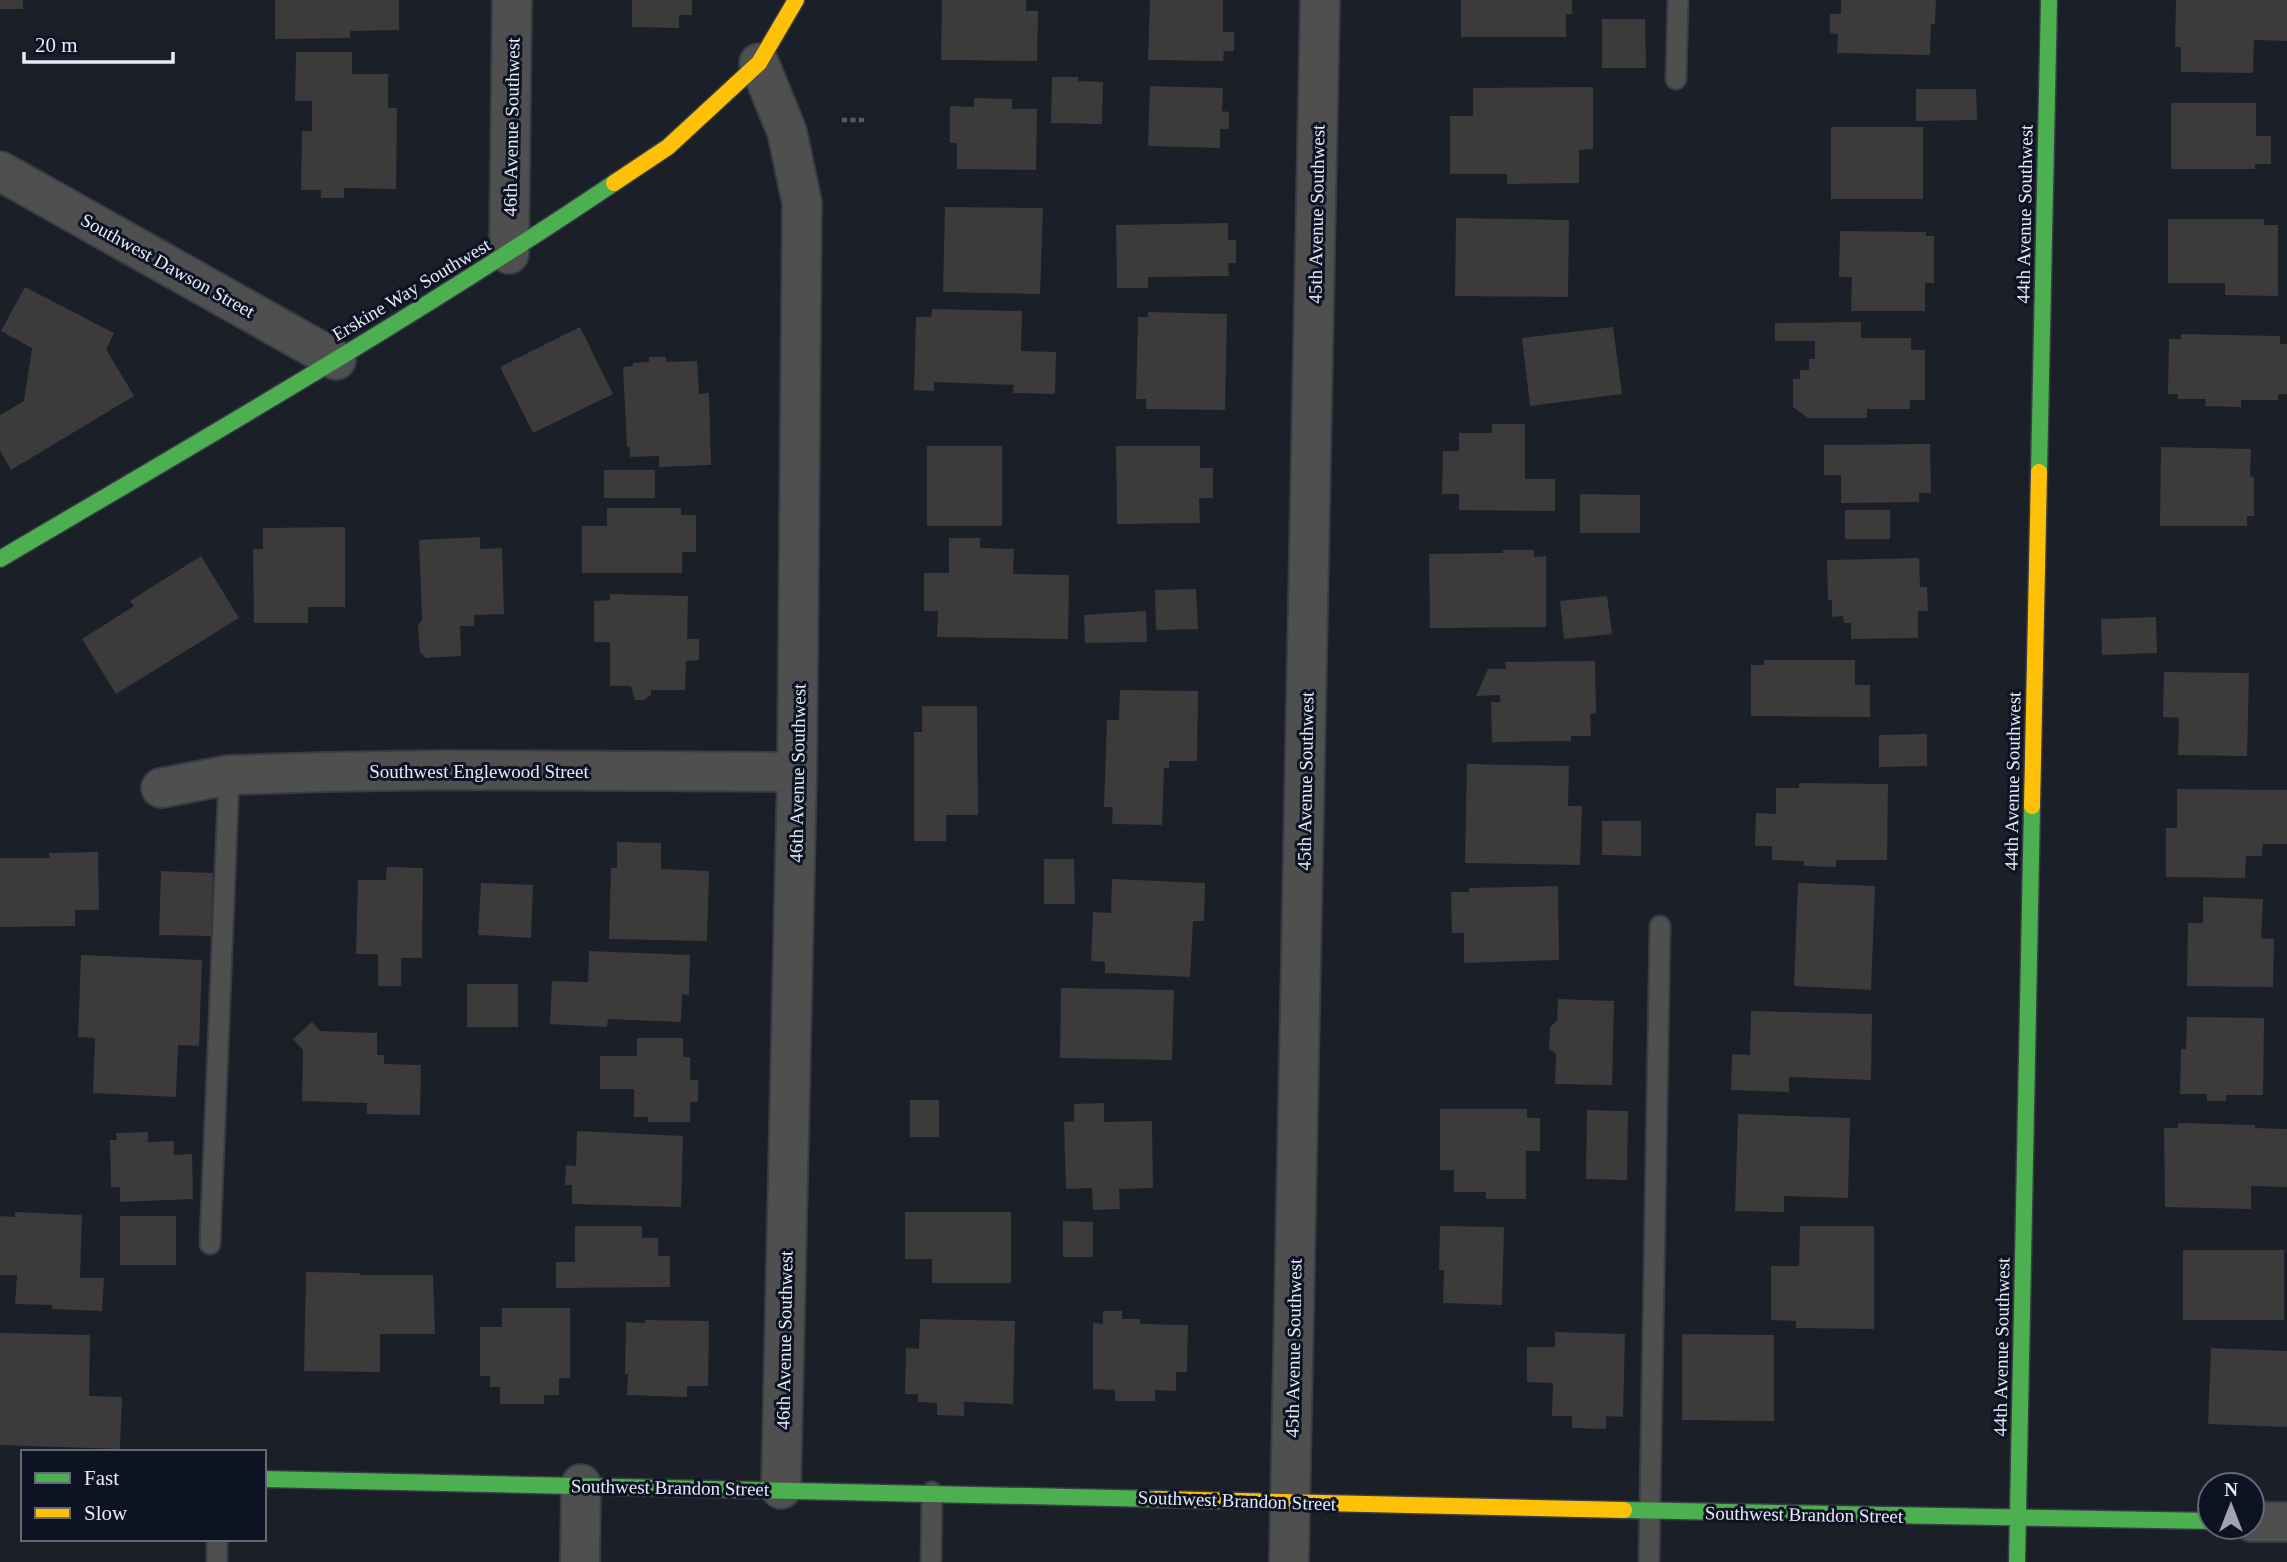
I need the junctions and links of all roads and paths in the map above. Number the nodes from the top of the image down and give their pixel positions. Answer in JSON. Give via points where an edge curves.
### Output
{"nodes":[{"id":1,"x":512,"y":0,"type":"edge"},
{"id":2,"x":796,"y":0,"type":"edge"},
{"id":3,"x":1320,"y":0,"type":"edge"},
{"id":4,"x":1678,"y":0,"type":"edge"},
{"id":5,"x":2049,"y":0,"type":"edge"},
{"id":6,"x":760,"y":63,"type":"junction"},
{"id":7,"x":1676,"y":79,"type":"dead end"},
{"id":8,"x":842,"y":120,"type":"dead end"},
{"id":9,"x":867,"y":120,"type":"dead end"},
{"id":10,"x":0,"y":171,"type":"edge"},
{"id":11,"x":509,"y":254,"type":"junction"},
{"id":12,"x":336,"y":360,"type":"junction"},
{"id":13,"x":0,"y":558,"type":"edge"},
{"id":14,"x":797,"y":772,"type":"junction"},
{"id":15,"x":229,"y":775,"type":"junction"},
{"id":16,"x":161,"y":788,"type":"dead end"},
{"id":17,"x":1660,"y":926,"type":"dead end"},
{"id":18,"x":210,"y":1244,"type":"dead end"},
{"id":19,"x":266,"y":1479,"type":"edge"},
{"id":20,"x":581,"y":1485,"type":"junction"},
{"id":21,"x":781,"y":1489,"type":"junction"},
{"id":22,"x":932,"y":1492,"type":"junction"},
{"id":23,"x":1290,"y":1502,"type":"junction"},
{"id":24,"x":1649,"y":1512,"type":"junction"},
{"id":25,"x":2018,"y":1518,"type":"junction"},
{"id":26,"x":2196,"y":1521,"type":"edge"},
{"id":27,"x":2266,"y":1522,"type":"edge"},
{"id":28,"x":2287,"y":1522,"type":"edge"},
{"id":29,"x":217,"y":1541,"type":"edge"},
{"id":30,"x":217,"y":1562,"type":"edge"},
{"id":31,"x":580,"y":1562,"type":"edge"},
{"id":32,"x":931,"y":1562,"type":"edge"},
{"id":33,"x":1289,"y":1562,"type":"edge"},
{"id":34,"x":1649,"y":1562,"type":"edge"},
{"id":35,"x":2017,"y":1562,"type":"edge"}],
"edges":[{"from":1,"to":11,"type":"street","name":"46th Avenue Southwest"},
{"from":2,"to":6,"type":"street","name":"Erskine Way Southwest"},
{"from":3,"to":23,"type":"street","name":"45th Avenue Southwest"},
{"from":4,"to":7,"type":"lane"},
{"from":5,"to":25,"type":"street","name":"44th Avenue Southwest"},
{"from":6,"to":11,"type":"street","name":"Erskine Way Southwest","via":[[668,147]]},
{"from":6,"to":14,"type":"street","name":"46th Avenue Southwest","via":[[787,132],[802,203]]},
{"from":8,"to":9,"type":"path"},
{"from":10,"to":12,"type":"street","name":"Southwest Dawson Street"},
{"from":11,"to":12,"type":"street","name":"Erskine Way Southwest"},
{"from":12,"to":13,"type":"street","name":"Erskine Way Southwest"},
{"from":14,"to":15,"type":"street","name":"Southwest Englewood Street","via":[[444,770]]},
{"from":14,"to":21,"type":"street","name":"46th Avenue Southwest"},
{"from":15,"to":16,"type":"street","name":"Southwest Englewood Street"},
{"from":15,"to":18,"type":"lane"},
{"from":17,"to":24,"type":"lane"},
{"from":19,"to":20,"type":"street","name":"Southwest Brandon Street"},
{"from":20,"to":21,"type":"street","name":"Southwest Brandon Street"},
{"from":20,"to":31,"type":"street"},
{"from":21,"to":22,"type":"street","name":"Southwest Brandon Street"},
{"from":22,"to":23,"type":"street","name":"Southwest Brandon Street"},
{"from":22,"to":32,"type":"lane"},
{"from":23,"to":24,"type":"street","name":"Southwest Brandon Street"},
{"from":23,"to":33,"type":"street","name":"45th Avenue Southwest"},
{"from":24,"to":25,"type":"street","name":"Southwest Brandon Street"},
{"from":24,"to":34,"type":"lane"},
{"from":25,"to":26,"type":"street","name":"Southwest Brandon Street"},
{"from":25,"to":35,"type":"street","name":"44th Avenue Southwest"},
{"from":27,"to":28,"type":"street"},
{"from":29,"to":30,"type":"lane"}]}
